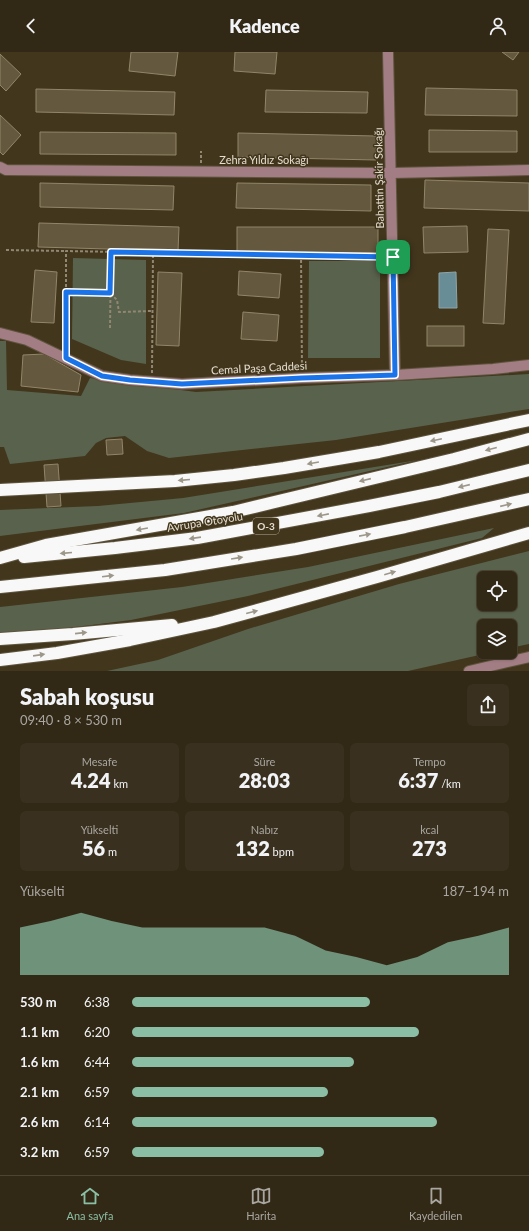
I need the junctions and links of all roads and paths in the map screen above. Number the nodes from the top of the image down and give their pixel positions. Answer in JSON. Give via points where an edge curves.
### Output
{"nodes":[{"id":1,"x":388,"y":52,"type":"edge"},
{"id":2,"x":0,"y":167,"type":"edge"},
{"id":3,"x":529,"y":170,"type":"edge"},
{"id":4,"x":391,"y":173,"type":"junction"},
{"id":5,"x":6,"y":250,"type":"dead end"},
{"id":6,"x":66,"y":251,"type":"junction"},
{"id":7,"x":111,"y":252,"type":"junction"},
{"id":8,"x":153,"y":253,"type":"junction"},
{"id":9,"x":301,"y":255,"type":"junction"},
{"id":10,"x":393,"y":257,"type":"junction"},
{"id":11,"x":66,"y":292,"type":"junction"},
{"id":12,"x":110,"y":293,"type":"junction"},
{"id":13,"x":152,"y":311,"type":"junction"},
{"id":14,"x":110,"y":328,"type":"dead end"},
{"id":15,"x":0,"y":333,"type":"edge"},
{"id":16,"x":66,"y":358,"type":"junction"},
{"id":17,"x":529,"y":365,"type":"edge"},
{"id":18,"x":395,"y":375,"type":"junction"},
{"id":19,"x":302,"y":378,"type":"junction"},
{"id":20,"x":152,"y":382,"type":"junction"},
{"id":21,"x":529,"y":420,"type":"edge"},
{"id":22,"x":529,"y":439,"type":"edge"},
{"id":23,"x":529,"y":470,"type":"edge"},
{"id":24,"x":0,"y":490,"type":"edge"},
{"id":25,"x":529,"y":499,"type":"edge"},
{"id":26,"x":526,"y":535,"type":"edge"},
{"id":27,"x":0,"y":558,"type":"edge"},
{"id":28,"x":0,"y":587,"type":"edge"},
{"id":29,"x":214,"y":622,"type":"junction"},
{"id":30,"x":0,"y":638,"type":"edge"},
{"id":31,"x":529,"y":657,"type":"edge"},
{"id":32,"x":0,"y":660,"type":"edge"},
{"id":33,"x":498,"y":668,"type":"edge"},
{"id":34,"x":469,"y":671,"type":"edge"}],
"edges":[{"from":1,"to":4,"type":"street","name":"Bahattin Şakir Sokağı"},
{"from":2,"to":4,"type":"street","name":"Zehra Yıldız Sokağı","via":[[6,170]]},
{"from":3,"to":4,"type":"street","name":"Zehra Yıldız Sokağı"},
{"from":4,"to":10,"type":"street","name":"Bahattin Şakir Sokağı"},
{"from":5,"to":6,"type":"path"},
{"from":6,"to":7,"type":"path"},
{"from":6,"to":11,"type":"path"},
{"from":7,"to":8,"type":"path"},
{"from":7,"to":12,"type":"path"},
{"from":8,"to":9,"type":"path"},
{"from":8,"to":13,"type":"path"},
{"from":9,"to":10,"type":"path"},
{"from":9,"to":19,"type":"path"},
{"from":10,"to":18,"type":"street","name":"Bahattin Şakir Sokağı"},
{"from":11,"to":12,"type":"path"},
{"from":11,"to":16,"type":"path"},
{"from":12,"to":13,"type":"path","via":[[117,300],[119,312]]},
{"from":12,"to":14,"type":"path"},
{"from":13,"to":20,"type":"path"},
{"from":15,"to":16,"type":"street","name":"Cemal Paşa Caddesi","via":[[27,340]]},
{"from":16,"to":20,"type":"street","name":"Cemal Paşa Caddesi","via":[[102,376]]},
{"from":17,"to":18,"type":"street","name":"Cemal Paşa Caddesi"},
{"from":18,"to":19,"type":"street","name":"Cemal Paşa Caddesi"},
{"from":19,"to":20,"type":"street","name":"Cemal Paşa Caddesi","via":[[182,384]]},
{"from":21,"to":24,"type":"highway","one_way":true,"via":[[379,452],[234,475],[175,481]]},
{"from":22,"to":27,"type":"highway","one_way":true,"via":[[232,512],[46,545]]},
{"from":23,"to":27,"type":"highway","name":"Avrupa Otoyolu","number":"O-3","one_way":true,"via":[[439,492],[205,536],[115,548]]},
{"from":28,"to":25,"type":"highway","one_way":true,"via":[[165,570],[288,550]]},
{"from":29,"to":26,"type":"highway","one_way":true},
{"from":30,"to":29,"type":"highway","one_way":true},
{"from":32,"to":29,"type":"highway","one_way":true,"via":[[57,653]]},
{"from":31,"to":33,"type":"street"},
{"from":33,"to":34,"type":"street"}]}
